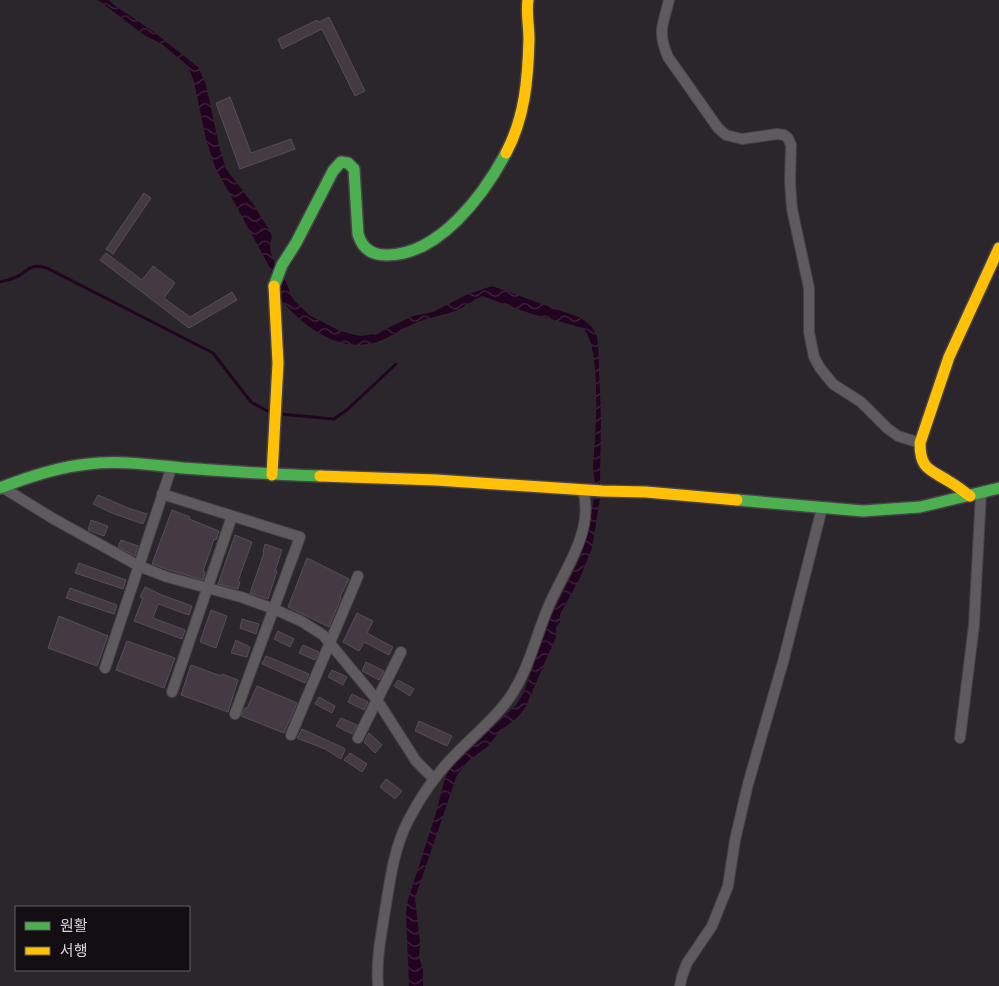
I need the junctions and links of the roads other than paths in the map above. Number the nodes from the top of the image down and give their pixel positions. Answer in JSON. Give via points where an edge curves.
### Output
{"nodes":[{"id":1,"x":528,"y":0,"type":"edge"},
{"id":2,"x":669,"y":0,"type":"edge"},
{"id":3,"x":999,"y":248,"type":"edge"},
{"id":4,"x":920,"y":443,"type":"junction"},
{"id":5,"x":172,"y":466,"type":"junction"},
{"id":6,"x":272,"y":475,"type":"junction"},
{"id":7,"x":1,"y":487,"type":"edge"},
{"id":8,"x":999,"y":488,"type":"edge"},
{"id":9,"x":586,"y":490,"type":"junction"},
{"id":10,"x":981,"y":493,"type":"junction"},
{"id":11,"x":162,"y":494,"type":"junction"},
{"id":12,"x":970,"y":496,"type":"junction"},
{"id":13,"x":822,"y":508,"type":"junction"},
{"id":14,"x":232,"y":516,"type":"junction"},
{"id":15,"x":139,"y":566,"type":"junction"},
{"id":16,"x":358,"y":576,"type":"dead end"},
{"id":17,"x":207,"y":588,"type":"junction"},
{"id":18,"x":274,"y":609,"type":"junction"},
{"id":19,"x":330,"y":642,"type":"junction"},
{"id":20,"x":401,"y":652,"type":"dead end"},
{"id":21,"x":105,"y":668,"type":"dead end"},
{"id":22,"x":172,"y":692,"type":"dead end"},
{"id":23,"x":377,"y":700,"type":"junction"},
{"id":24,"x":235,"y":714,"type":"dead end"},
{"id":25,"x":291,"y":735,"type":"dead end"},
{"id":26,"x":358,"y":738,"type":"dead end"},
{"id":27,"x":960,"y":738,"type":"dead end"},
{"id":28,"x":433,"y":778,"type":"junction"},
{"id":29,"x":378,"y":986,"type":"edge"},
{"id":30,"x":680,"y":986,"type":"edge"}],
"edges":[{"from":1,"to":6,"type":"street","via":[[529,39],[522,114],[493,176],[470,208],[448,229],[419,248],[373,254],[360,242],[358,234],[354,169],[341,162],[282,265],[273,289],[278,363]]},
{"from":2,"to":4,"type":"street","via":[[660,31],[662,44],[718,128],[726,135],[742,139],[784,135],[792,145],[792,209],[809,288],[814,357],[820,368],[833,384],[860,402],[893,433]]},
{"from":3,"to":4,"type":"street","via":[[949,357]]},
{"from":4,"to":12,"type":"street","via":[[920,456],[929,471]]},
{"from":5,"to":6,"type":"street"},
{"from":5,"to":7,"type":"street","via":[[117,462],[87,464]]},
{"from":5,"to":11,"type":"street"},
{"from":6,"to":9,"type":"street","via":[[436,480]]},
{"from":7,"to":15,"type":"street"},
{"from":8,"to":10,"type":"street"},
{"from":9,"to":13,"type":"street","via":[[663,493]]},
{"from":9,"to":28,"type":"street","via":[[580,540],[548,607],[515,689],[492,718]]},
{"from":10,"to":12,"type":"street"},
{"from":10,"to":27,"type":"street","via":[[974,625]]},
{"from":11,"to":14,"type":"street"},
{"from":11,"to":15,"type":"street"},
{"from":12,"to":13,"type":"street","via":[[920,507],[876,510]]},
{"from":13,"to":30,"type":"street","via":[[748,784],[728,886],[712,926],[687,963]]},
{"from":14,"to":17,"type":"street"},
{"from":14,"to":18,"type":"street","via":[[300,537]]},
{"from":15,"to":17,"type":"street"},
{"from":15,"to":21,"type":"street"},
{"from":16,"to":19,"type":"street"},
{"from":17,"to":18,"type":"street"},
{"from":17,"to":22,"type":"street"},
{"from":18,"to":19,"type":"street","via":[[301,621]]},
{"from":18,"to":24,"type":"street"},
{"from":19,"to":23,"type":"street"},
{"from":19,"to":25,"type":"street"},
{"from":20,"to":23,"type":"street"},
{"from":23,"to":26,"type":"street"},
{"from":23,"to":28,"type":"street","via":[[416,761]]},
{"from":28,"to":29,"type":"street","via":[[408,821],[395,856],[379,946]]}]}
